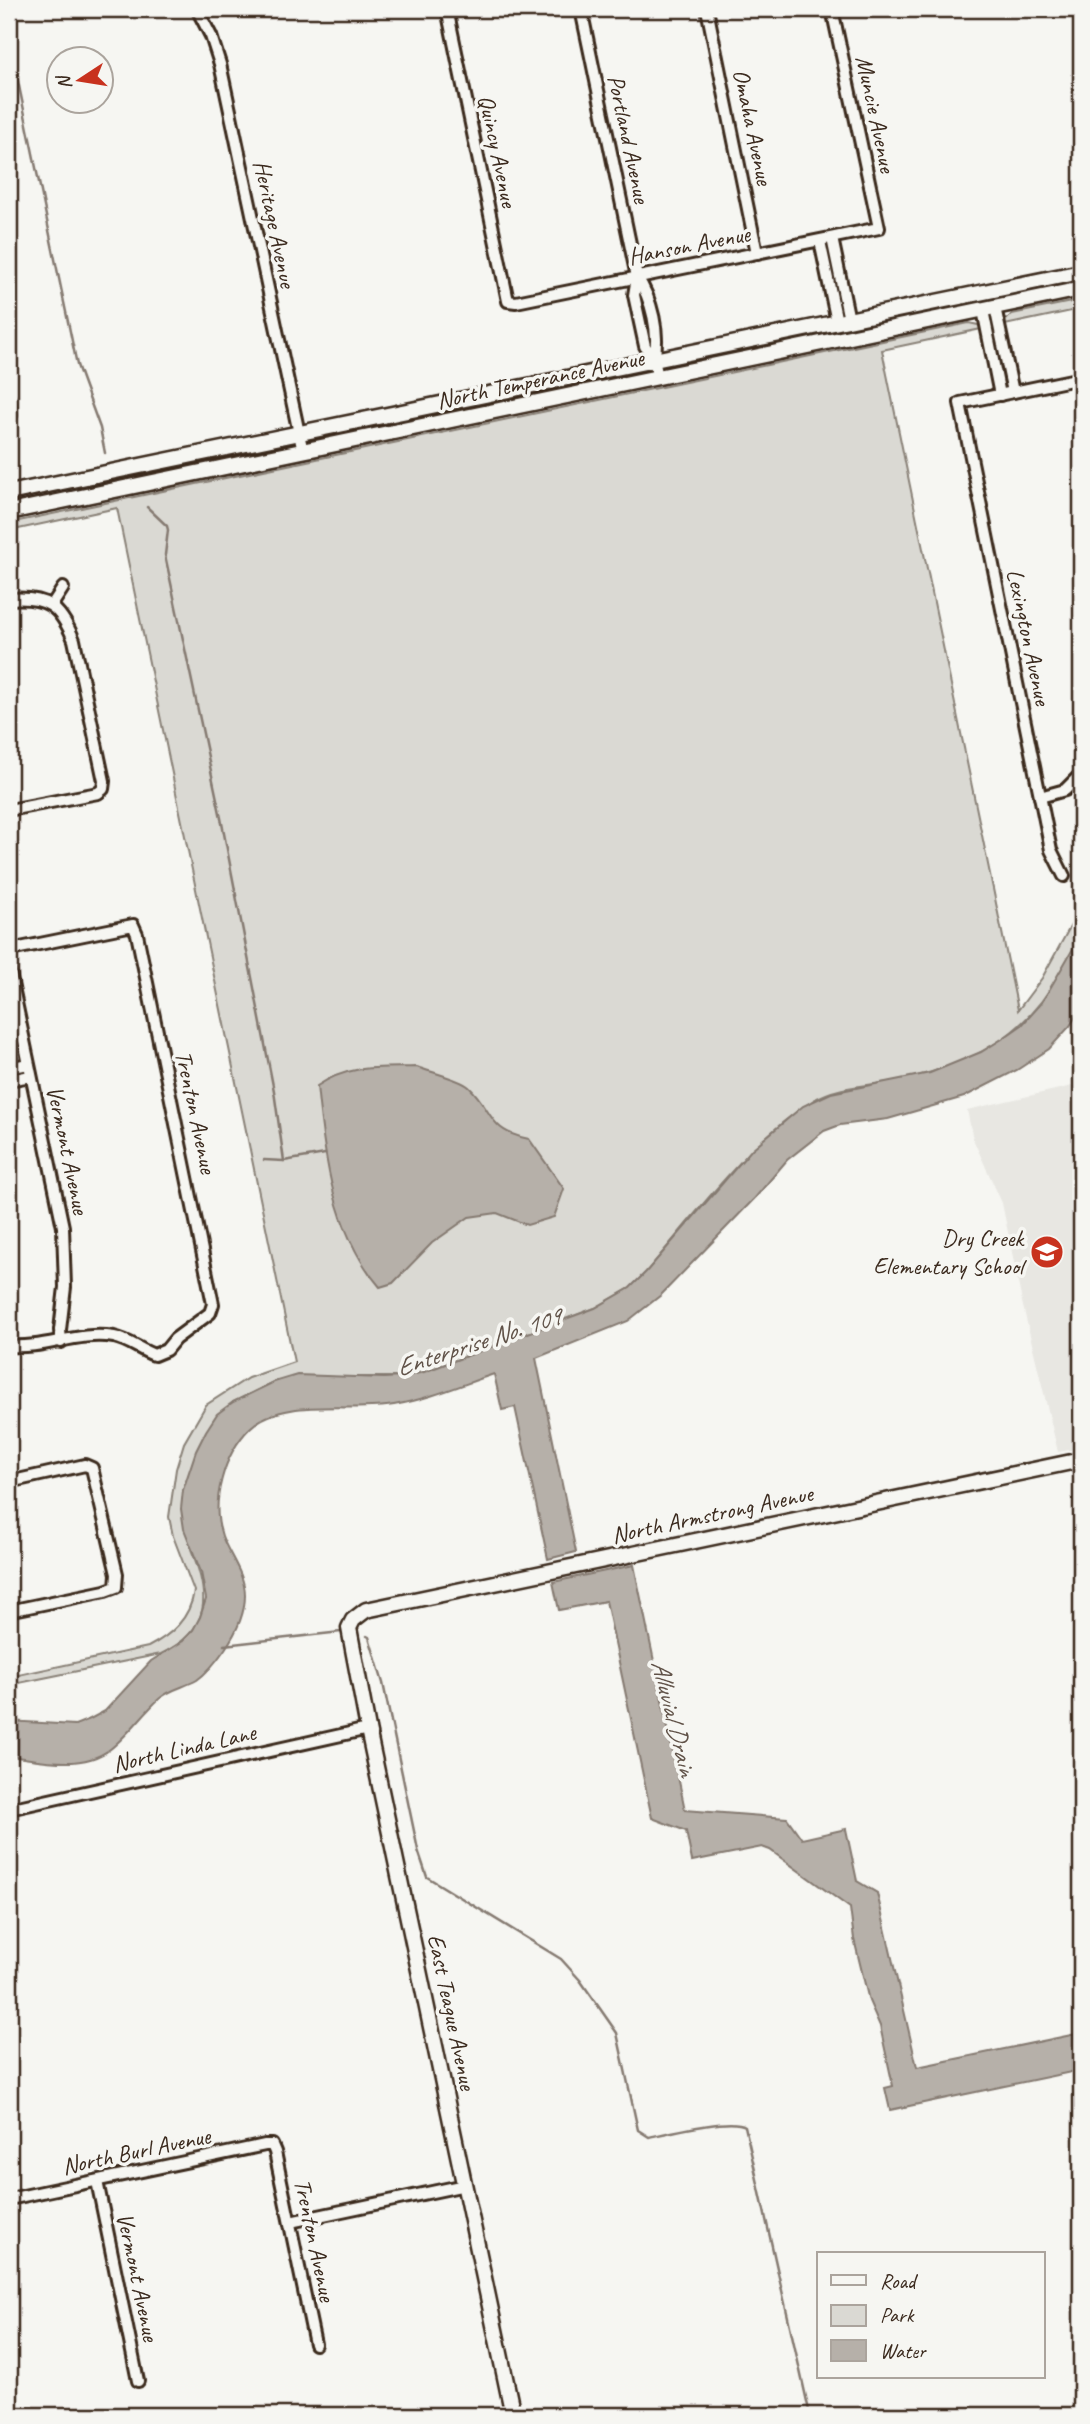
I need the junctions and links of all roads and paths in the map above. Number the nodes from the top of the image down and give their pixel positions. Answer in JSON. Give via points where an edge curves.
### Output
{"nodes":[{"id":1,"x":197,"y":9,"type":"edge"},
{"id":2,"x":447,"y":9,"type":"edge"},
{"id":3,"x":581,"y":9,"type":"edge"},
{"id":4,"x":707,"y":9,"type":"edge"},
{"id":5,"x":832,"y":9,"type":"edge"},
{"id":6,"x":879,"y":228,"type":"joint"},
{"id":7,"x":826,"y":240,"type":"junction"},
{"id":8,"x":757,"y":253,"type":"junction"},
{"id":9,"x":1081,"y":272,"type":"edge"},
{"id":10,"x":637,"y":277,"type":"junction"},
{"id":11,"x":1081,"y":289,"type":"edge"},
{"id":12,"x":508,"y":301,"type":"joint"},
{"id":13,"x":989,"y":308,"type":"junction"},
{"id":14,"x":843,"y":321,"type":"junction"},
{"id":15,"x":654,"y":360,"type":"junction"},
{"id":16,"x":658,"y":377,"type":"junction"},
{"id":17,"x":1081,"y":378,"type":"edge"},
{"id":18,"x":1013,"y":392,"type":"junction"},
{"id":19,"x":1000,"y":395,"type":"junction"},
{"id":20,"x":9,"y":399,"type":"edge"},
{"id":21,"x":11,"y":415,"type":"dead end"},
{"id":22,"x":299,"y":432,"type":"junction"},
{"id":23,"x":303,"y":452,"type":"junction"},
{"id":24,"x":9,"y":494,"type":"edge"},
{"id":25,"x":9,"y":512,"type":"edge"},
{"id":26,"x":63,"y":588,"type":"dead end"},
{"id":27,"x":9,"y":599,"type":"edge"},
{"id":28,"x":52,"y":605,"type":"junction"},
{"id":29,"x":1081,"y":774,"type":"edge"},
{"id":30,"x":1040,"y":797,"type":"junction"},
{"id":31,"x":9,"y":810,"type":"edge"},
{"id":32,"x":1064,"y":876,"type":"dead end"},
{"id":33,"x":9,"y":953,"type":"edge"},
{"id":34,"x":9,"y":969,"type":"edge"},
{"id":35,"x":9,"y":1068,"type":"edge"},
{"id":36,"x":29,"y":1070,"type":"junction"},
{"id":37,"x":9,"y":1080,"type":"edge"},
{"id":38,"x":61,"y":1342,"type":"junction"},
{"id":39,"x":9,"y":1346,"type":"edge"},
{"id":40,"x":1081,"y":1460,"type":"edge"},
{"id":41,"x":9,"y":1482,"type":"edge"},
{"id":42,"x":9,"y":1611,"type":"edge"},
{"id":43,"x":354,"y":1619,"type":"joint"},
{"id":44,"x":368,"y":1729,"type":"junction"},
{"id":45,"x":9,"y":1809,"type":"edge"},
{"id":46,"x":272,"y":2145,"type":"joint"},
{"id":47,"x":97,"y":2181,"type":"junction"},
{"id":48,"x":465,"y":2185,"type":"junction"},
{"id":49,"x":9,"y":2199,"type":"edge"},
{"id":50,"x":290,"y":2222,"type":"junction"},
{"id":51,"x":316,"y":2344,"type":"dead end"},
{"id":52,"x":138,"y":2381,"type":"dead end"},
{"id":53,"x":513,"y":2415,"type":"edge"}],
"edges":[{"from":1,"to":22,"type":"street","name":"Heritage Avenue","via":[[220,64]]},
{"from":2,"to":12,"type":"street","name":"Quincy Avenue"},
{"from":3,"to":10,"type":"street","name":"Portland Avenue"},
{"from":4,"to":8,"type":"street","name":"Omaha Avenue"},
{"from":5,"to":6,"type":"street","name":"Muncie Avenue"},
{"from":6,"to":7,"type":"street","name":"Hanson Avenue"},
{"from":7,"to":8,"type":"street","name":"Hanson Avenue"},
{"from":7,"to":14,"type":"street"},
{"from":8,"to":10,"type":"street","name":"Hanson Avenue"},
{"from":9,"to":14,"type":"main road","name":"North Temperance Avenue"},
{"from":10,"to":12,"type":"street","name":"Hanson Avenue"},
{"from":10,"to":15,"type":"street","name":"Portland Avenue","via":[[635,295],[645,346]]},
{"from":11,"to":13,"type":"main road","name":"North Temperance Avenue"},
{"from":13,"to":16,"type":"main road","name":"North Temperance Avenue"},
{"from":13,"to":18,"type":"street"},
{"from":13,"to":19,"type":"street"},
{"from":14,"to":15,"type":"main road","name":"North Temperance Avenue"},
{"from":15,"to":16,"type":"street","name":"Portland Avenue"},
{"from":15,"to":22,"type":"main road","name":"North Temperance Avenue"},
{"from":16,"to":23,"type":"main road","name":"North Temperance Avenue"},
{"from":17,"to":18,"type":"street"},
{"from":18,"to":19,"type":"street"},
{"from":19,"to":30,"type":"street","name":"Lexington Avenue","via":[[960,403]]},
{"from":20,"to":21,"type":"street"},
{"from":22,"to":23,"type":"street","name":"Heritage Avenue"},
{"from":22,"to":24,"type":"main road","name":"North Temperance Avenue"},
{"from":23,"to":25,"type":"main road","name":"North Temperance Avenue"},
{"from":26,"to":28,"type":"street"},
{"from":27,"to":28,"type":"street"},
{"from":28,"to":31,"type":"street","via":[[74,640],[103,789]]},
{"from":29,"to":30,"type":"street","via":[[1065,790]]},
{"from":30,"to":32,"type":"street","name":"Lexington Avenue","via":[[1051,850]]},
{"from":33,"to":38,"type":"street","name":"Trenton Avenue","via":[[133,925],[212,1298],[211,1314],[161,1353],[154,1355],[104,1336]]},
{"from":34,"to":36,"type":"street","name":"Vermont Avenue"},
{"from":35,"to":36,"type":"street"},
{"from":36,"to":37,"type":"street"},
{"from":36,"to":38,"type":"street","name":"Vermont Avenue","via":[[63,1227]]},
{"from":38,"to":39,"type":"street"},
{"from":40,"to":43,"type":"main road","name":"North Armstrong Avenue","via":[[366,1610]]},
{"from":41,"to":42,"type":"street","via":[[85,1465],[92,1468],[117,1574],[116,1587],[105,1591]]},
{"from":43,"to":44,"type":"main road","name":"East Teague Avenue","via":[[349,1628]]},
{"from":44,"to":45,"type":"street","name":"North Linda Lane"},
{"from":44,"to":48,"type":"main road","name":"East Teague Avenue"},
{"from":46,"to":47,"type":"street","name":"North Burl Avenue"},
{"from":46,"to":50,"type":"street","name":"Trenton Avenue"},
{"from":47,"to":49,"type":"street","name":"North Burl Avenue"},
{"from":47,"to":52,"type":"street","name":"Vermont Avenue"},
{"from":48,"to":50,"type":"street"},
{"from":48,"to":53,"type":"main road","name":"East Teague Avenue"},
{"from":50,"to":51,"type":"street","name":"Trenton Avenue"}]}
